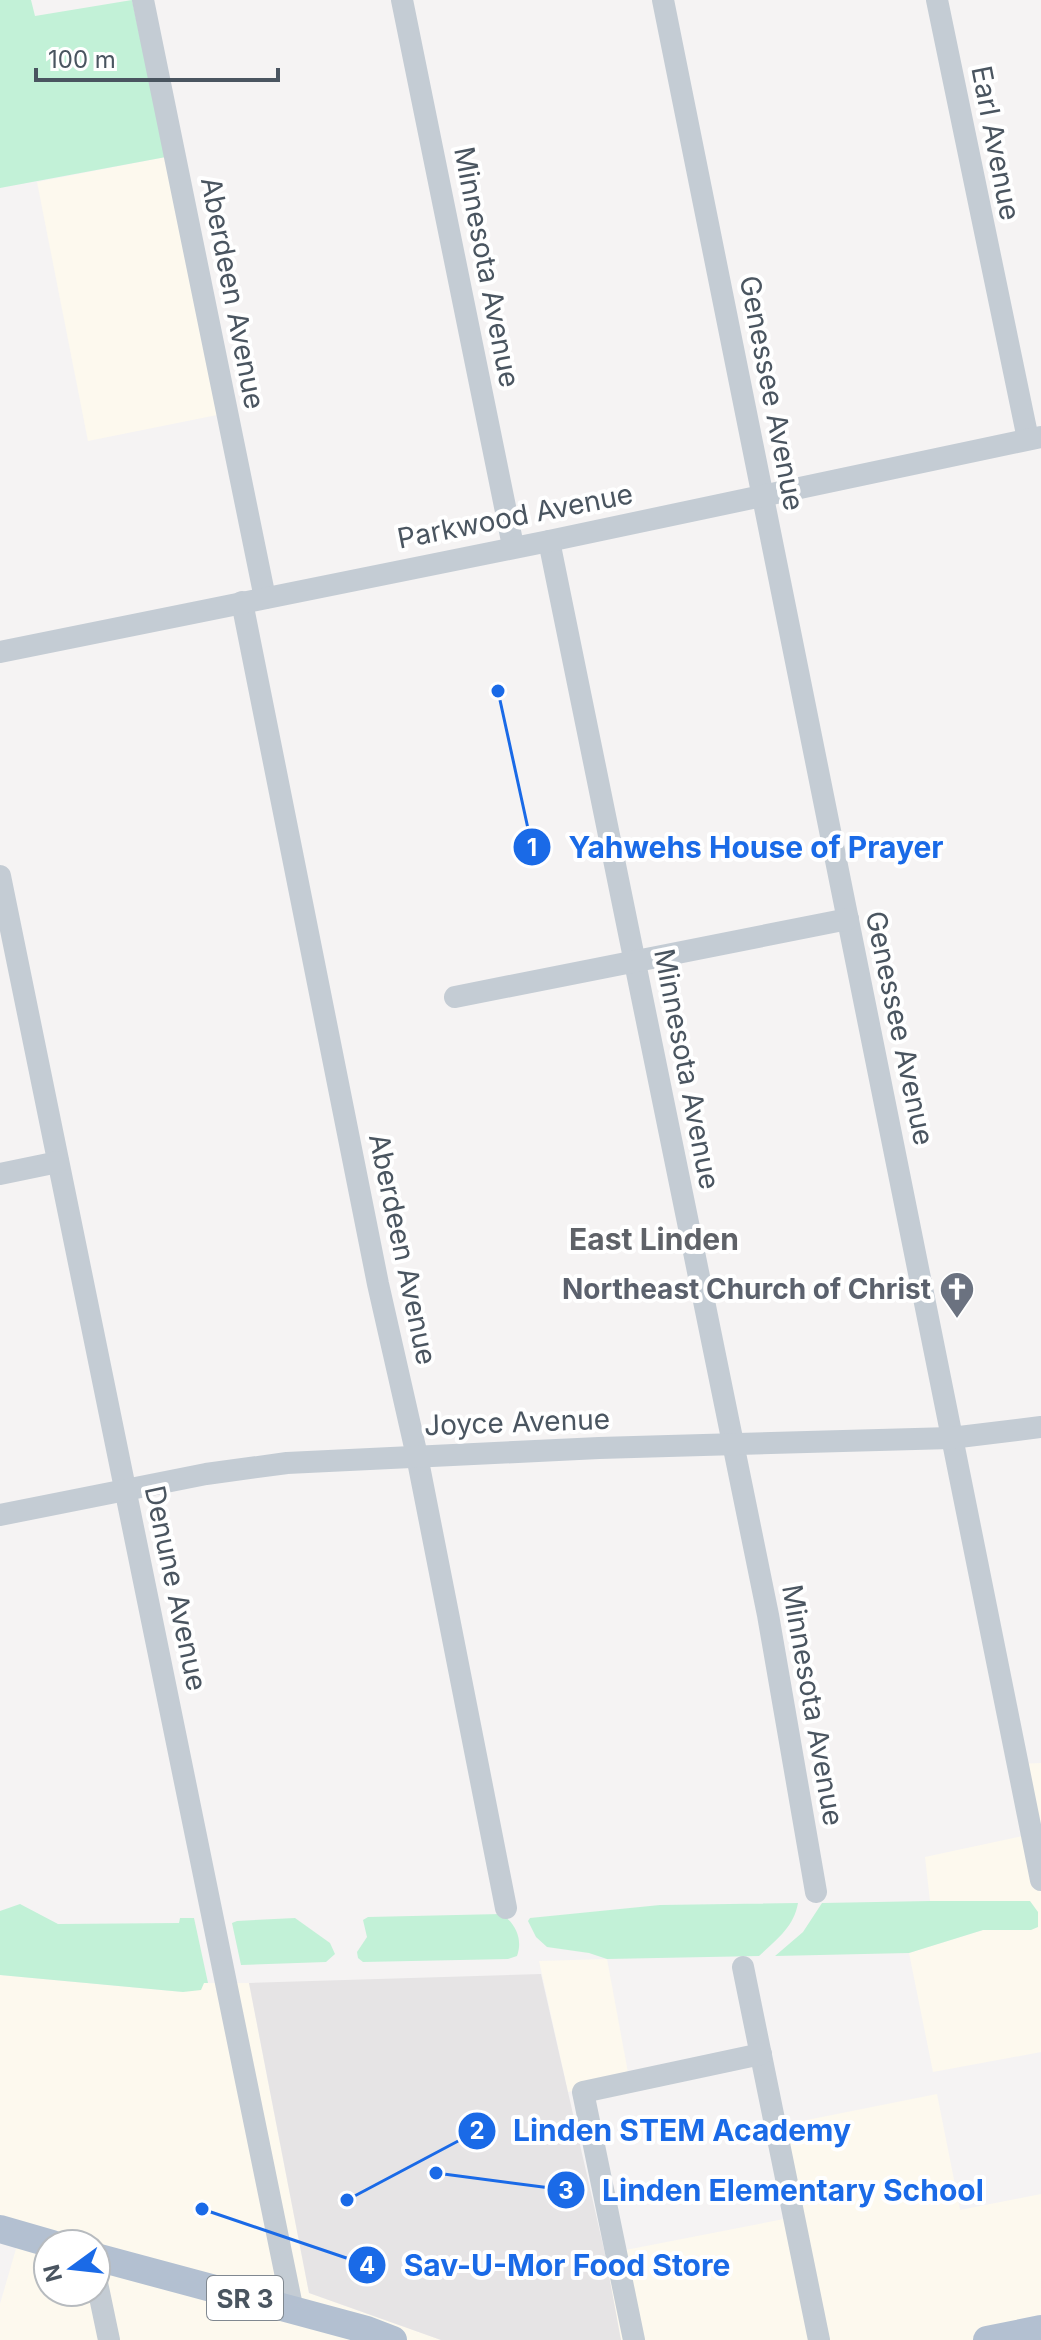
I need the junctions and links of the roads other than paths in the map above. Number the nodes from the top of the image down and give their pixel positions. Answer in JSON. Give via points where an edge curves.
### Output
{"nodes":[{"id":1,"x":143,"y":0,"type":"edge"},
{"id":2,"x":402,"y":0,"type":"edge"},
{"id":3,"x":663,"y":0,"type":"edge"},
{"id":4,"x":937,"y":0,"type":"edge"},
{"id":5,"x":1034,"y":438,"type":"edge"},
{"id":6,"x":763,"y":496,"type":"junction"},
{"id":7,"x":549,"y":541,"type":"junction"},
{"id":8,"x":513,"y":546,"type":"junction"},
{"id":9,"x":265,"y":598,"type":"junction"},
{"id":10,"x":242,"y":602,"type":"junction"},
{"id":11,"x":0,"y":652,"type":"edge"},
{"id":12,"x":0,"y":876,"type":"edge"},
{"id":13,"x":848,"y":919,"type":"junction"},
{"id":14,"x":634,"y":960,"type":"junction"},
{"id":15,"x":455,"y":997,"type":"dead end"},
{"id":16,"x":58,"y":1162,"type":"junction"},
{"id":17,"x":0,"y":1174,"type":"edge"},
{"id":18,"x":1041,"y":1427,"type":"edge"},
{"id":19,"x":951,"y":1438,"type":"junction"},
{"id":20,"x":731,"y":1446,"type":"junction"},
{"id":21,"x":417,"y":1456,"type":"junction"},
{"id":22,"x":125,"y":1490,"type":"junction"},
{"id":23,"x":0,"y":1515,"type":"edge"},
{"id":24,"x":1017,"y":1760,"type":"junction"},
{"id":25,"x":1041,"y":1760,"type":"edge"},
{"id":26,"x":1041,"y":1880,"type":"edge"},
{"id":27,"x":816,"y":1892,"type":"dead end"},
{"id":28,"x":506,"y":1908,"type":"dead end"},
{"id":29,"x":743,"y":1967,"type":"dead end"},
{"id":30,"x":761,"y":2054,"type":"junction"},
{"id":31,"x":0,"y":2229,"type":"edge"},
{"id":32,"x":32,"y":2238,"type":"edge"},
{"id":33,"x":112,"y":2261,"type":"edge"},
{"id":34,"x":102,"y":2308,"type":"edge"},
{"id":35,"x":293,"y":2311,"type":"junction"},
{"id":36,"x":1041,"y":2329,"type":"edge"},
{"id":37,"x":109,"y":2340,"type":"edge"},
{"id":38,"x":393,"y":2340,"type":"edge"},
{"id":39,"x":634,"y":2340,"type":"edge"},
{"id":40,"x":819,"y":2340,"type":"edge"},
{"id":41,"x":987,"y":2340,"type":"edge"}],
"edges":[{"from":1,"to":9,"type":"street","name":"Aberdeen Avenue"},
{"from":2,"to":8,"type":"street","name":"Minnesota Avenue"},
{"from":3,"to":6,"type":"street","name":"Genessee Avenue"},
{"from":4,"to":5,"type":"street","name":"Earl Avenue"},
{"from":5,"to":6,"type":"street","name":"Parkwood Avenue"},
{"from":6,"to":7,"type":"street","name":"Parkwood Avenue"},
{"from":6,"to":13,"type":"street","name":"Genessee Avenue"},
{"from":7,"to":8,"type":"street","name":"Parkwood Avenue"},
{"from":7,"to":14,"type":"street","name":"Minnesota Avenue"},
{"from":8,"to":9,"type":"street","name":"Parkwood Avenue"},
{"from":9,"to":10,"type":"street","name":"Parkwood Avenue"},
{"from":10,"to":11,"type":"street","name":"Parkwood Avenue"},
{"from":10,"to":21,"type":"street","name":"Aberdeen Avenue"},
{"from":12,"to":16,"type":"street","name":"Denune Avenue"},
{"from":13,"to":14,"type":"street"},
{"from":13,"to":19,"type":"street","name":"Genessee Avenue"},
{"from":14,"to":15,"type":"street"},
{"from":14,"to":20,"type":"street","name":"Minnesota Avenue"},
{"from":16,"to":17,"type":"street"},
{"from":16,"to":22,"type":"street","name":"Denune Avenue"},
{"from":18,"to":19,"type":"street","name":"Joyce Avenue"},
{"from":19,"to":20,"type":"street","name":"Joyce Avenue"},
{"from":19,"to":24,"type":"street","name":"Genessee Avenue"},
{"from":20,"to":21,"type":"street","name":"Joyce Avenue"},
{"from":20,"to":27,"type":"street","name":"Minnesota Avenue","via":[[768,1615]]},
{"from":21,"to":22,"type":"street","name":"Joyce Avenue","via":[[287,1463]]},
{"from":21,"to":28,"type":"street","name":"Aberdeen Avenue"},
{"from":22,"to":23,"type":"street","name":"Joyce Avenue"},
{"from":22,"to":35,"type":"street","name":"Denune Avenue"},
{"from":24,"to":25,"type":"street"},
{"from":24,"to":26,"type":"street","name":"Genessee Avenue"},
{"from":29,"to":30,"type":"street"},
{"from":30,"to":39,"type":"street","via":[[583,2092]]},
{"from":30,"to":40,"type":"street"},
{"from":31,"to":32,"type":"main road"},
{"from":33,"to":35,"type":"main road","number":"SR 3"},
{"from":34,"to":37,"type":"street"},
{"from":35,"to":38,"type":"main road","number":"SR 3"},
{"from":36,"to":41,"type":"main road"}]}
